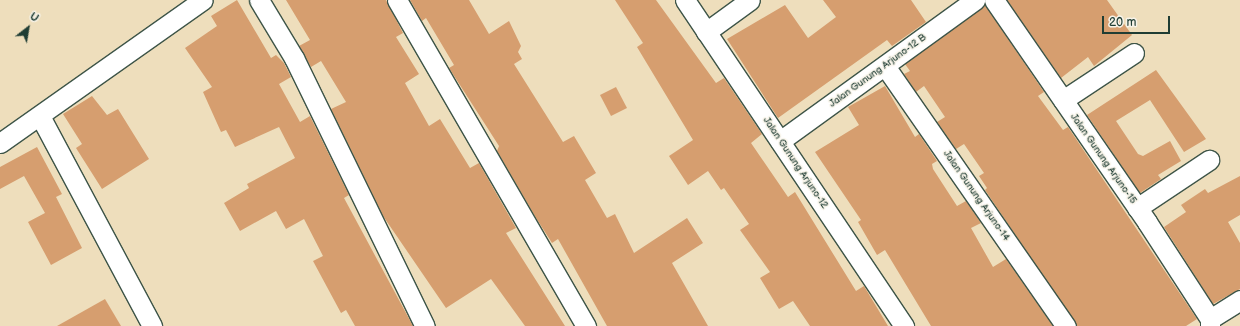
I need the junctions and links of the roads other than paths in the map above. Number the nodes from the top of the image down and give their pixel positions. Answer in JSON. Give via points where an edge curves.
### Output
{"nodes":[{"id":1,"x":204,"y":0,"type":"edge"},
{"id":2,"x":259,"y":0,"type":"edge"},
{"id":3,"x":397,"y":0,"type":"edge"},
{"id":4,"x":685,"y":0,"type":"edge"},
{"id":5,"x":750,"y":0,"type":"edge"},
{"id":6,"x":975,"y":0,"type":"edge"},
{"id":7,"x":994,"y":0,"type":"edge"},
{"id":8,"x":183,"y":6,"type":"edge"},
{"id":9,"x":706,"y":32,"type":"junction"},
{"id":10,"x":1134,"y":53,"type":"dead end"},
{"id":11,"x":885,"y":66,"type":"junction"},
{"id":12,"x":1062,"y":100,"type":"junction"},
{"id":13,"x":40,"y":116,"type":"junction"},
{"id":14,"x":780,"y":141,"type":"junction"},
{"id":15,"x":0,"y":143,"type":"edge"},
{"id":16,"x":1209,"y":160,"type":"dead end"},
{"id":17,"x":1137,"y":208,"type":"junction"},
{"id":18,"x":1240,"y":300,"type":"edge"},
{"id":19,"x":1210,"y":322,"type":"edge"},
{"id":20,"x":152,"y":326,"type":"edge"},
{"id":21,"x":425,"y":326,"type":"edge"},
{"id":22,"x":586,"y":326,"type":"edge"},
{"id":23,"x":904,"y":326,"type":"edge"},
{"id":24,"x":1066,"y":326,"type":"edge"}],
"edges":[{"from":1,"to":8,"type":"street"},
{"from":2,"to":21,"type":"street","via":[[294,58]]},
{"from":3,"to":22,"type":"street"},
{"from":4,"to":9,"type":"street","name":"Jalan Gunung Arjuno-12"},
{"from":5,"to":9,"type":"street"},
{"from":6,"to":11,"type":"street","name":"Jalan Gunung Arjuno-12 B"},
{"from":7,"to":12,"type":"street","name":"Jalan Gunung Arjuno-15"},
{"from":8,"to":13,"type":"street"},
{"from":9,"to":14,"type":"street","name":"Jalan Gunung Arjuno-12"},
{"from":10,"to":12,"type":"street"},
{"from":11,"to":14,"type":"street","name":"Jalan Gunung Arjuno-12 B"},
{"from":11,"to":24,"type":"street","name":"Jalan Gunung Arjuno-14"},
{"from":12,"to":17,"type":"street","name":"Jalan Gunung Arjuno-15"},
{"from":13,"to":15,"type":"street"},
{"from":13,"to":20,"type":"street"},
{"from":14,"to":23,"type":"street","name":"Jalan Gunung Arjuno-12"},
{"from":16,"to":17,"type":"street"},
{"from":17,"to":19,"type":"street","name":"Jalan Gunung Arjuno-15"},
{"from":18,"to":19,"type":"street"}]}
